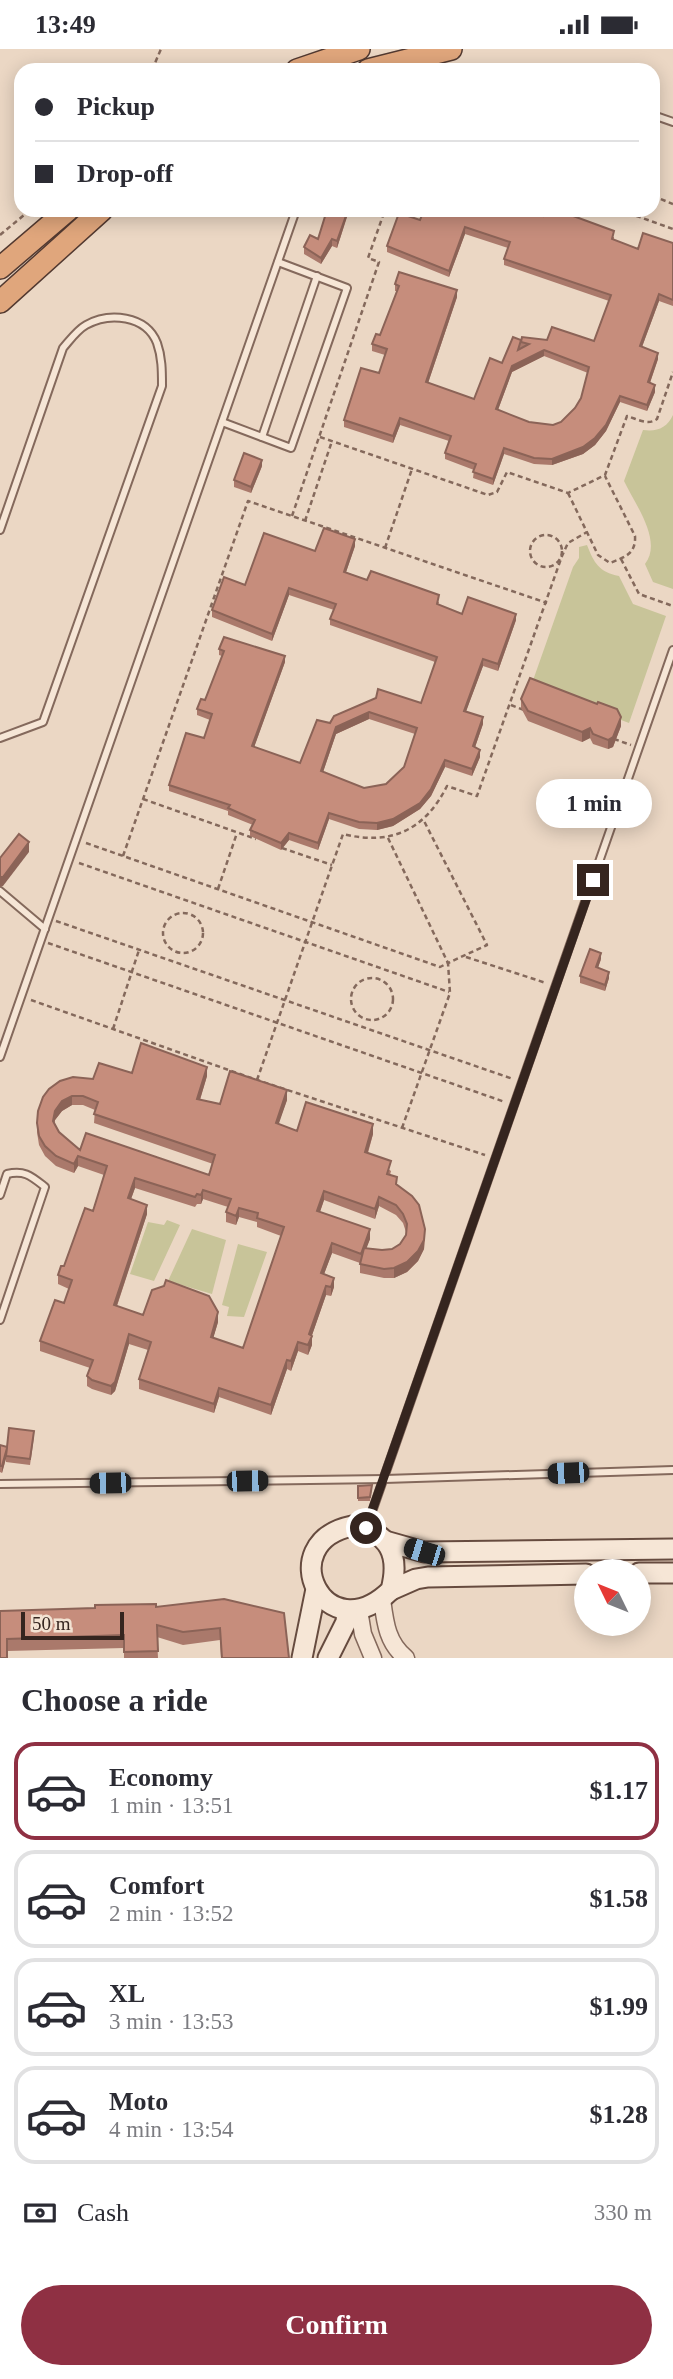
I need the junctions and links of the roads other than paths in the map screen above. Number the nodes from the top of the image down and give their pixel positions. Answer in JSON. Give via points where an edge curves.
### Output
{"nodes":[{"id":1,"x":359,"y":49,"type":"edge"},
{"id":2,"x":451,"y":49,"type":"edge"},
{"id":3,"x":317,"y":63,"type":"edge"},
{"id":4,"x":396,"y":63,"type":"edge"},
{"id":5,"x":60,"y":217,"type":"edge"},
{"id":6,"x":94,"y":217,"type":"edge"},
{"id":7,"x":294,"y":217,"type":"edge"},
{"id":8,"x":278,"y":262,"type":"junction"},
{"id":9,"x":0,"y":268,"type":"edge"},
{"id":10,"x":317,"y":276,"type":"junction"},
{"id":11,"x":0,"y":302,"type":"edge"},
{"id":12,"x":222,"y":422,"type":"junction"},
{"id":13,"x":261,"y":437,"type":"junction"},
{"id":14,"x":0,"y":530,"type":"edge"},
{"id":15,"x":673,"y":650,"type":"edge"},
{"id":16,"x":0,"y":738,"type":"edge"},
{"id":17,"x":0,"y":891,"type":"edge"},
{"id":18,"x":45,"y":929,"type":"junction"},
{"id":19,"x":0,"y":1057,"type":"edge"},
{"id":20,"x":0,"y":1195,"type":"edge"},
{"id":21,"x":0,"y":1320,"type":"edge"},
{"id":22,"x":673,"y":1470,"type":"edge"},
{"id":23,"x":385,"y":1479,"type":"junction"},
{"id":24,"x":0,"y":1484,"type":"edge"},
{"id":25,"x":366,"y":1528,"type":"junction"},
{"id":26,"x":385,"y":1541,"type":"junction"},
{"id":27,"x":673,"y":1549,"type":"edge"},
{"id":28,"x":651,"y":1573,"type":"edge"},
{"id":29,"x":673,"y":1573,"type":"edge"},
{"id":30,"x":574,"y":1574,"type":"edge"},
{"id":31,"x":316,"y":1589,"type":"junction"},
{"id":32,"x":387,"y":1595,"type":"junction"},
{"id":33,"x":353,"y":1610,"type":"junction"},
{"id":34,"x":302,"y":1658,"type":"edge"},
{"id":35,"x":328,"y":1658,"type":"edge"},
{"id":36,"x":373,"y":1658,"type":"edge"},
{"id":37,"x":406,"y":1658,"type":"edge"}],
"edges":[{"from":1,"to":3,"type":"highway"},
{"from":2,"to":4,"type":"highway"},
{"from":5,"to":9,"type":"highway"},
{"from":6,"to":11,"type":"highway"},
{"from":7,"to":8,"type":"lane"},
{"from":8,"to":10,"type":"lane"},
{"from":8,"to":12,"type":"lane"},
{"from":10,"to":13,"type":"lane"},
{"from":10,"to":13,"type":"lane","via":[[347,288],[291,449]]},
{"from":12,"to":13,"type":"lane"},
{"from":12,"to":18,"type":"lane"},
{"from":14,"to":16,"type":"lane","via":[[63,348],[83,326],[102,317],[123,317],[144,326],[156,340],[162,386],[43,722]]},
{"from":15,"to":23,"type":"lane"},
{"from":17,"to":18,"type":"lane"},
{"from":18,"to":19,"type":"lane"},
{"from":20,"to":21,"type":"lane","via":[[7,1174],[19,1172],[45,1187]]},
{"from":22,"to":23,"type":"lane"},
{"from":23,"to":24,"type":"lane"},
{"from":23,"to":25,"type":"lane"},
{"from":25,"to":26,"type":"main road"},
{"from":25,"to":31,"type":"main road","via":[[338,1529],[321,1542],[312,1561]]},
{"from":26,"to":27,"type":"main road","via":[[424,1552]]},
{"from":26,"to":32,"type":"main road","via":[[395,1563]]},
{"from":28,"to":29,"type":"main road"},
{"from":30,"to":32,"type":"main road","via":[[428,1577]]},
{"from":31,"to":33,"type":"main road","via":[[335,1607]]},
{"from":31,"to":34,"type":"main road"},
{"from":32,"to":33,"type":"main road","via":[[371,1607]]},
{"from":32,"to":37,"type":"street","via":[[386,1625],[394,1648]]},
{"from":33,"to":35,"type":"main road"},
{"from":33,"to":36,"type":"street"}]}
